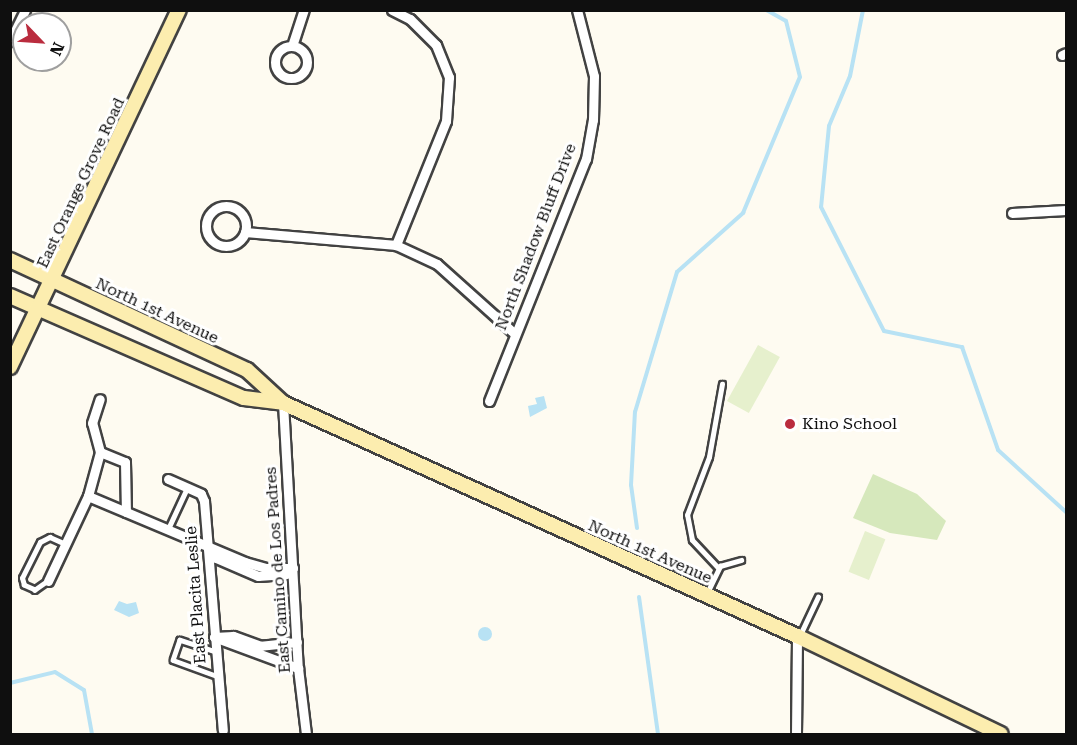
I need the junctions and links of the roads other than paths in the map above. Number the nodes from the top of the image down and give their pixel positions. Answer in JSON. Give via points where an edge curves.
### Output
{"nodes":[{"id":1,"x":26,"y":10,"type":"edge"},
{"id":2,"x":179,"y":10,"type":"edge"},
{"id":3,"x":304,"y":10,"type":"edge"},
{"id":4,"x":392,"y":10,"type":"edge"},
{"id":5,"x":578,"y":10,"type":"edge"},
{"id":6,"x":10,"y":40,"type":"edge"},
{"id":7,"x":292,"y":46,"type":"dead end"},
{"id":8,"x":1066,"y":210,"type":"edge"},
{"id":9,"x":1012,"y":213,"type":"dead end"},
{"id":10,"x":245,"y":232,"type":"junction"},
{"id":11,"x":396,"y":244,"type":"junction"},
{"id":12,"x":10,"y":261,"type":"edge"},
{"id":13,"x":54,"y":282,"type":"junction"},
{"id":14,"x":10,"y":296,"type":"edge"},
{"id":15,"x":40,"y":310,"type":"junction"},
{"id":16,"x":515,"y":334,"type":"junction"},
{"id":17,"x":10,"y":367,"type":"edge"},
{"id":18,"x":722,"y":384,"type":"dead end"},
{"id":19,"x":100,"y":399,"type":"dead end"},
{"id":20,"x":489,"y":401,"type":"dead end"},
{"id":21,"x":283,"y":403,"type":"junction"},
{"id":22,"x":100,"y":452,"type":"junction"},
{"id":23,"x":168,"y":479,"type":"dead end"},
{"id":24,"x":187,"y":488,"type":"junction"},
{"id":25,"x":88,"y":496,"type":"junction"},
{"id":26,"x":126,"y":512,"type":"junction"},
{"id":27,"x":168,"y":530,"type":"junction"},
{"id":28,"x":66,"y":544,"type":"junction"},
{"id":29,"x":209,"y":548,"type":"junction"},
{"id":30,"x":741,"y":560,"type":"dead end"},
{"id":31,"x":292,"y":568,"type":"junction"},
{"id":32,"x":718,"y":568,"type":"junction"},
{"id":33,"x":48,"y":581,"type":"joint"},
{"id":34,"x":706,"y":595,"type":"junction"},
{"id":35,"x":819,"y":597,"type":"dead end"},
{"id":36,"x":798,"y":637,"type":"junction"},
{"id":37,"x":214,"y":638,"type":"junction"},
{"id":38,"x":297,"y":642,"type":"junction"},
{"id":39,"x":216,"y":652,"type":"junction"},
{"id":40,"x":298,"y":668,"type":"junction"},
{"id":41,"x":218,"y":676,"type":"junction"},
{"id":42,"x":223,"y":730,"type":"dead end"},
{"id":43,"x":306,"y":735,"type":"edge"},
{"id":44,"x":796,"y":735,"type":"edge"},
{"id":45,"x":1001,"y":735,"type":"edge"}],
"edges":[{"from":1,"to":6,"type":"street"},
{"from":2,"to":13,"type":"main road","name":"East Orange Grove Road"},
{"from":3,"to":7,"type":"street"},
{"from":4,"to":11,"type":"street","via":[[410,19],[436,45],[449,77],[446,121]]},
{"from":5,"to":16,"type":"street","name":"North Shadow Bluff Drive","via":[[594,76],[593,120],[586,159]]},
{"from":8,"to":9,"type":"street"},
{"from":10,"to":10,"type":"street","via":[[242,214],[232,207],[214,210],[207,221],[208,235],[224,246],[237,243]]},
{"from":10,"to":11,"type":"street"},
{"from":11,"to":16,"type":"street","via":[[437,264]]},
{"from":12,"to":13,"type":"main road","name":"North 1st Avenue"},
{"from":13,"to":15,"type":"main road","name":"East Orange Grove Road"},
{"from":13,"to":21,"type":"main road","name":"North 1st Avenue","via":[[247,370]]},
{"from":14,"to":15,"type":"main road","name":"North 1st Avenue"},
{"from":15,"to":17,"type":"main road","name":"East Orange Grove Road"},
{"from":15,"to":21,"type":"main road","name":"North 1st Avenue","via":[[244,398]]},
{"from":16,"to":20,"type":"street","name":"North Shadow Bluff Drive"},
{"from":18,"to":32,"type":"lane","via":[[709,458],[687,515],[692,540]]},
{"from":19,"to":22,"type":"street","via":[[92,423]]},
{"from":21,"to":31,"type":"street","name":"East Camino de Los Padres"},
{"from":21,"to":34,"type":"main road","name":"North 1st Avenue"},
{"from":22,"to":25,"type":"street"},
{"from":22,"to":26,"type":"street","via":[[125,462]]},
{"from":23,"to":24,"type":"street","name":"East Placita Leslie"},
{"from":24,"to":27,"type":"lane"},
{"from":24,"to":29,"type":"street","name":"East Placita Leslie","via":[[201,494],[204,501]]},
{"from":25,"to":26,"type":"street"},
{"from":25,"to":28,"type":"street"},
{"from":26,"to":27,"type":"street"},
{"from":27,"to":29,"type":"street"},
{"from":28,"to":33,"type":"street"},
{"from":28,"to":33,"type":"lane","via":[[50,537],[40,542],[22,578],[24,585],[34,590]]},
{"from":29,"to":31,"type":"street","via":[[216,558],[258,576],[286,574]]},
{"from":29,"to":37,"type":"street","name":"East Placita Leslie"},
{"from":30,"to":32,"type":"lane"},
{"from":31,"to":38,"type":"street","name":"East Camino de Los Padres"},
{"from":32,"to":34,"type":"lane"},
{"from":34,"to":36,"type":"main road","name":"North 1st Avenue"},
{"from":35,"to":36,"type":"lane"},
{"from":36,"to":44,"type":"street"},
{"from":36,"to":45,"type":"main road","name":"North 1st Avenue"},
{"from":37,"to":38,"type":"street","via":[[232,636],[261,646]]},
{"from":37,"to":39,"type":"street","name":"East Placita Leslie"},
{"from":37,"to":40,"type":"street"},
{"from":38,"to":40,"type":"street","name":"East Camino de Los Padres"},
{"from":39,"to":41,"type":"street","name":"East Placita Leslie"},
{"from":39,"to":41,"type":"lane","via":[[180,640],[173,660]]},
{"from":40,"to":43,"type":"street","name":"East Camino de Los Padres"},
{"from":41,"to":42,"type":"street","name":"East Placita Leslie"}]}
